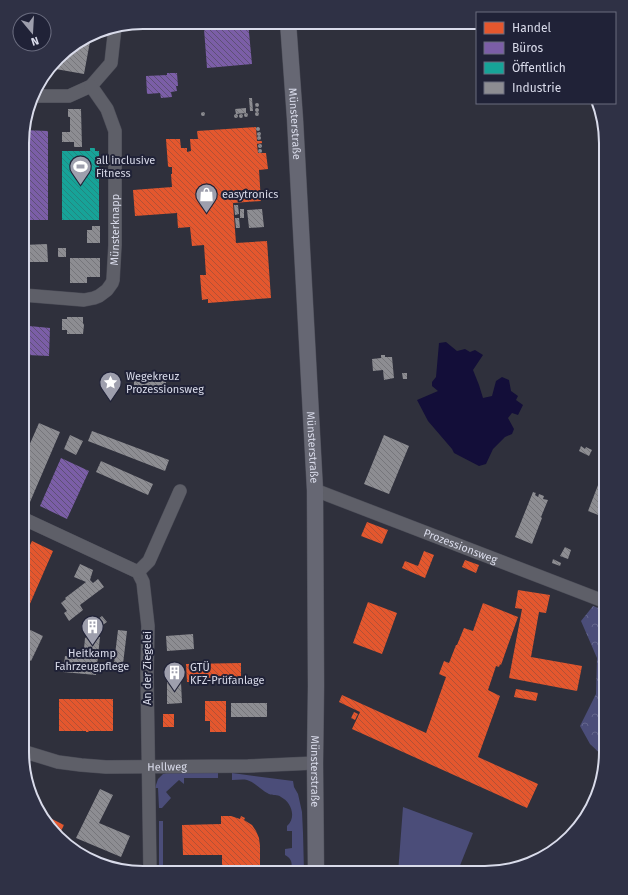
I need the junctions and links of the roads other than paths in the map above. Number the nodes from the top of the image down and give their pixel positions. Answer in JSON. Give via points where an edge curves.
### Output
{"nodes":[{"id":1,"x":288,"y":29,"type":"edge"},
{"id":2,"x":114,"y":33,"type":"edge"},
{"id":3,"x":92,"y":86,"type":"junction"},
{"id":4,"x":39,"y":96,"type":"edge"},
{"id":5,"x":29,"y":295,"type":"edge"},
{"id":6,"x":315,"y":490,"type":"junction"},
{"id":7,"x":180,"y":491,"type":"dead end"},
{"id":8,"x":29,"y":521,"type":"edge"},
{"id":9,"x":138,"y":572,"type":"junction"},
{"id":10,"x":599,"y":599,"type":"edge"},
{"id":11,"x":29,"y":753,"type":"edge"},
{"id":12,"x":315,"y":763,"type":"junction"},
{"id":13,"x":148,"y":766,"type":"junction"},
{"id":14,"x":150,"y":866,"type":"edge"},
{"id":15,"x":316,"y":866,"type":"edge"}],
"edges":[{"from":1,"to":6,"type":"main road","name":"Münsterstraße"},
{"from":2,"to":3,"type":"street","via":[[111,63]]},
{"from":3,"to":4,"type":"street","via":[[69,96]]},
{"from":3,"to":5,"type":"street","name":"Münsterknapp","via":[[107,109],[115,131],[113,280],[104,293],[84,300]]},
{"from":6,"to":10,"type":"street","name":"Prozessionsweg"},
{"from":6,"to":12,"type":"main road","name":"Münsterstraße"},
{"from":7,"to":9,"type":"street","via":[[148,561]]},
{"from":8,"to":9,"type":"street"},
{"from":9,"to":13,"type":"street","name":"An der Ziegelei","via":[[143,582],[148,626]]},
{"from":11,"to":13,"type":"street","name":"Hellweg","via":[[73,764],[106,767]]},
{"from":12,"to":13,"type":"street","name":"Hellweg"},
{"from":12,"to":15,"type":"main road","name":"Münsterstraße"},
{"from":13,"to":14,"type":"street","name":"An der Ziegelei"}]}
